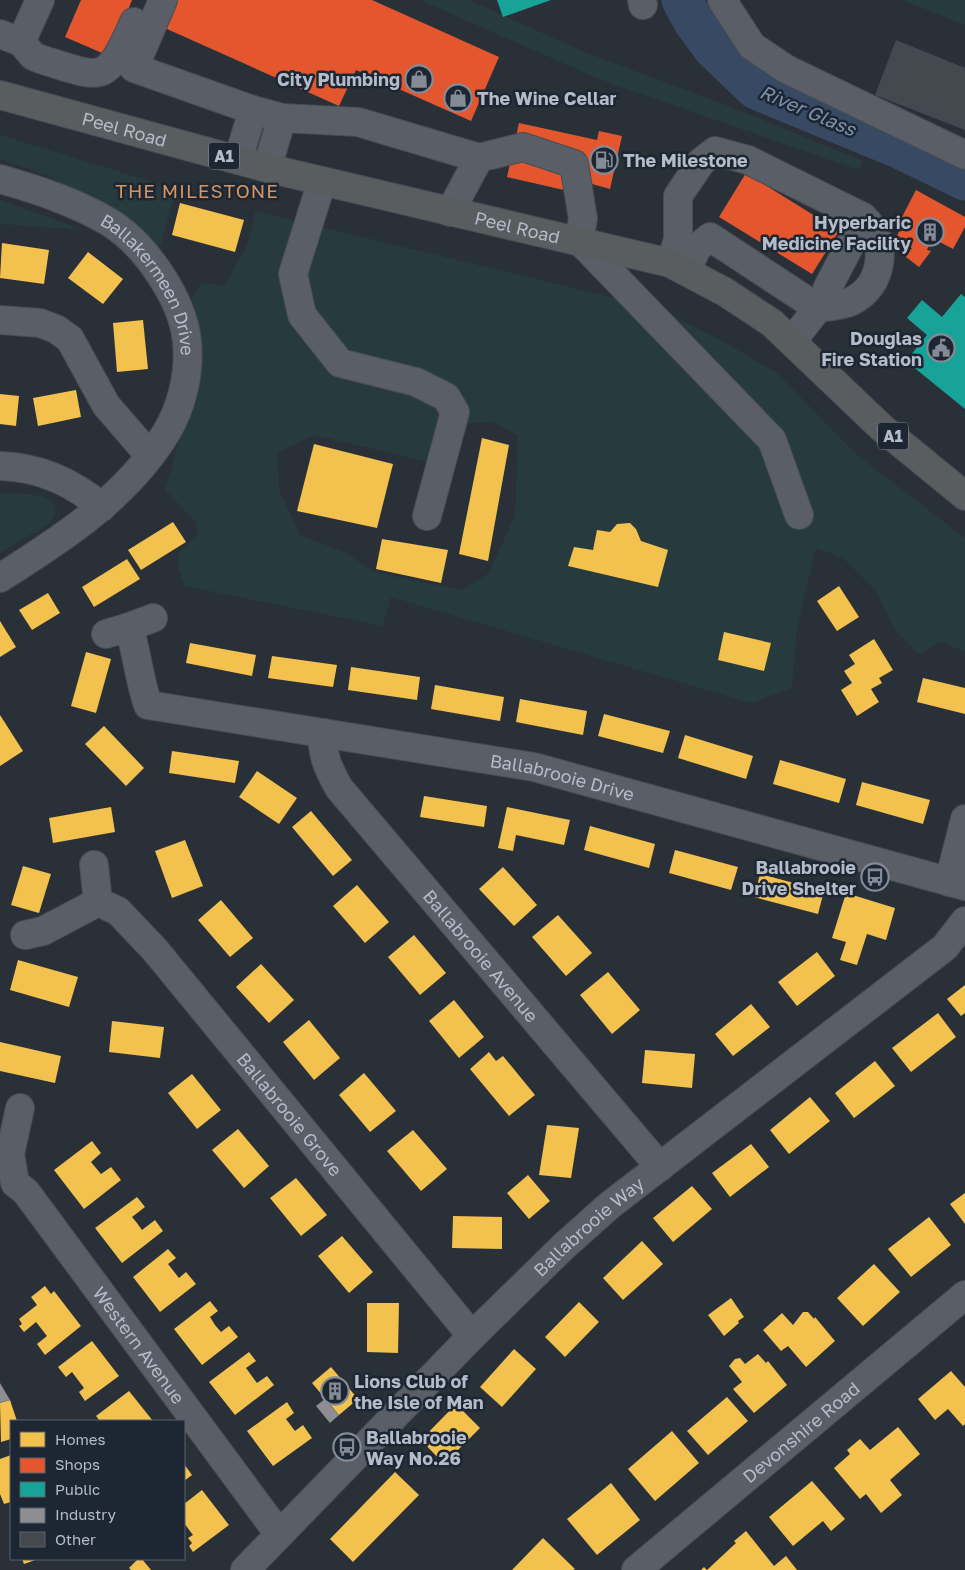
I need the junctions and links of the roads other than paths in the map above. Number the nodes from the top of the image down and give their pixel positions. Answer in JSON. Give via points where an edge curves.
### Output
{"nodes":[{"id":1,"x":40,"y":0,"type":"edge"},
{"id":2,"x":143,"y":0,"type":"edge"},
{"id":3,"x":163,"y":0,"type":"edge"},
{"id":4,"x":722,"y":0,"type":"edge"},
{"id":5,"x":11,"y":38,"type":"edge"},
{"id":6,"x":0,"y":95,"type":"edge"},
{"id":7,"x":253,"y":110,"type":"junction"},
{"id":8,"x":282,"y":118,"type":"junction"},
{"id":9,"x":965,"y":155,"type":"edge"},
{"id":10,"x":479,"y":158,"type":"junction"},
{"id":11,"x":238,"y":160,"type":"junction"},
{"id":12,"x":748,"y":160,"type":"junction"},
{"id":13,"x":267,"y":168,"type":"junction"},
{"id":14,"x":0,"y":179,"type":"edge"},
{"id":15,"x":322,"y":181,"type":"junction"},
{"id":16,"x":678,"y":211,"type":"junction"},
{"id":17,"x":450,"y":212,"type":"junction"},
{"id":18,"x":710,"y":237,"type":"junction"},
{"id":19,"x":578,"y":240,"type":"junction"},
{"id":20,"x":678,"y":267,"type":"junction"},
{"id":21,"x":822,"y":298,"type":"junction"},
{"id":22,"x":0,"y":320,"type":"edge"},
{"id":23,"x":792,"y":341,"type":"junction"},
{"id":24,"x":150,"y":456,"type":"junction"},
{"id":25,"x":0,"y":466,"type":"edge"},
{"id":26,"x":965,"y":496,"type":"edge"},
{"id":27,"x":102,"y":507,"type":"junction"},
{"id":28,"x":799,"y":515,"type":"dead end"},
{"id":29,"x":427,"y":516,"type":"dead end"},
{"id":30,"x":0,"y":578,"type":"edge"},
{"id":31,"x":129,"y":626,"type":"dead end"},
{"id":32,"x":323,"y":733,"type":"junction"},
{"id":33,"x":965,"y":819,"type":"edge"},
{"id":34,"x":94,"y":864,"type":"dead end"},
{"id":35,"x":957,"y":884,"type":"edge"},
{"id":36,"x":98,"y":902,"type":"junction"},
{"id":37,"x":965,"y":921,"type":"edge"},
{"id":38,"x":34,"y":933,"type":"dead end"},
{"id":39,"x":20,"y":1108,"type":"dead end"},
{"id":40,"x":660,"y":1167,"type":"junction"},
{"id":41,"x":8,"y":1188,"type":"edge"},
{"id":42,"x":965,"y":1295,"type":"edge"},
{"id":43,"x":472,"y":1336,"type":"junction"},
{"id":44,"x":279,"y":1534,"type":"junction"},
{"id":45,"x":245,"y":1570,"type":"edge"},
{"id":46,"x":636,"y":1570,"type":"edge"}],
"edges":[{"from":1,"to":5,"type":"street"},
{"from":2,"to":5,"type":"street","via":[[121,52],[100,74],[87,74],[33,56]]},
{"from":3,"to":7,"type":"street","via":[[134,68]]},
{"from":4,"to":9,"type":"street","via":[[752,46],[786,68]]},
{"from":6,"to":11,"type":"highway","name":"Peel Road","number":"A1"},
{"from":7,"to":8,"type":"street"},
{"from":7,"to":11,"type":"street"},
{"from":8,"to":10,"type":"street","via":[[358,122]]},
{"from":8,"to":13,"type":"street"},
{"from":10,"to":17,"type":"street"},
{"from":10,"to":19,"type":"street","via":[[523,147],[574,164],[583,219]]},
{"from":11,"to":13,"type":"highway","name":"Peel Road","number":"A1"},
{"from":12,"to":16,"type":"street","via":[[715,151],[701,162],[678,196]]},
{"from":12,"to":21,"type":"street","via":[[766,178],[851,224],[862,236],[866,247],[864,264],[845,285]]},
{"from":12,"to":21,"type":"street","via":[[863,218],[875,230],[880,263],[869,285],[850,302]]},
{"from":13,"to":15,"type":"highway","name":"Peel Road","number":"A1"},
{"from":14,"to":24,"type":"street","name":"Ballakermeen Drive","via":[[72,203],[110,223],[135,242],[157,267],[187,340],[187,364],[184,386],[168,431]]},
{"from":15,"to":17,"type":"highway","name":"Peel Road","number":"A1"},
{"from":15,"to":29,"type":"street","via":[[293,274],[302,315],[340,363],[416,382],[446,397],[455,412]]},
{"from":16,"to":18,"type":"street","via":[[687,223]]},
{"from":16,"to":20,"type":"street"},
{"from":17,"to":19,"type":"highway","name":"Peel Road","number":"A1"},
{"from":18,"to":20,"type":"street"},
{"from":18,"to":21,"type":"street"},
{"from":19,"to":20,"type":"highway","name":"Peel Road","number":"A1"},
{"from":19,"to":28,"type":"street","via":[[772,440]]},
{"from":20,"to":23,"type":"highway","name":"Peel Road","number":"A1","via":[[758,313]]},
{"from":21,"to":23,"type":"street"},
{"from":22,"to":24,"type":"street","via":[[40,323],[70,339],[106,405]]},
{"from":23,"to":26,"type":"highway","name":"Peel Road","number":"A1","via":[[882,428]]},
{"from":24,"to":27,"type":"street","name":"Ballakermeen Drive"},
{"from":25,"to":27,"type":"street","via":[[55,476]]},
{"from":27,"to":30,"type":"street","name":"Ballakermeen Drive","via":[[48,548]]},
{"from":31,"to":32,"type":"street","name":"Ballabrooie Drive","via":[[148,705]]},
{"from":32,"to":35,"type":"street","name":"Ballabrooie Drive","via":[[534,767]]},
{"from":32,"to":40,"type":"street","name":"Ballabrooie Avenue","via":[[322,746],[328,768],[339,788]]},
{"from":33,"to":35,"type":"street","name":"Ballabrooie Drive"},
{"from":34,"to":36,"type":"street"},
{"from":36,"to":38,"type":"street"},
{"from":36,"to":43,"type":"street","name":"Ballabrooie Grove","via":[[118,911],[155,950]]},
{"from":37,"to":40,"type":"street","name":"Ballabrooie Way","via":[[945,947]]},
{"from":39,"to":41,"type":"street","name":"Western Avenue","via":[[10,1154]]},
{"from":40,"to":43,"type":"street","name":"Ballabrooie Way","via":[[564,1246]]},
{"from":41,"to":44,"type":"street","name":"Western Avenue","via":[[26,1192]]},
{"from":42,"to":46,"type":"street","name":"Devonshire Road"},
{"from":43,"to":44,"type":"street","name":"Ballabrooie Way"},
{"from":44,"to":45,"type":"street","name":"Ballabrooie Way"}]}
